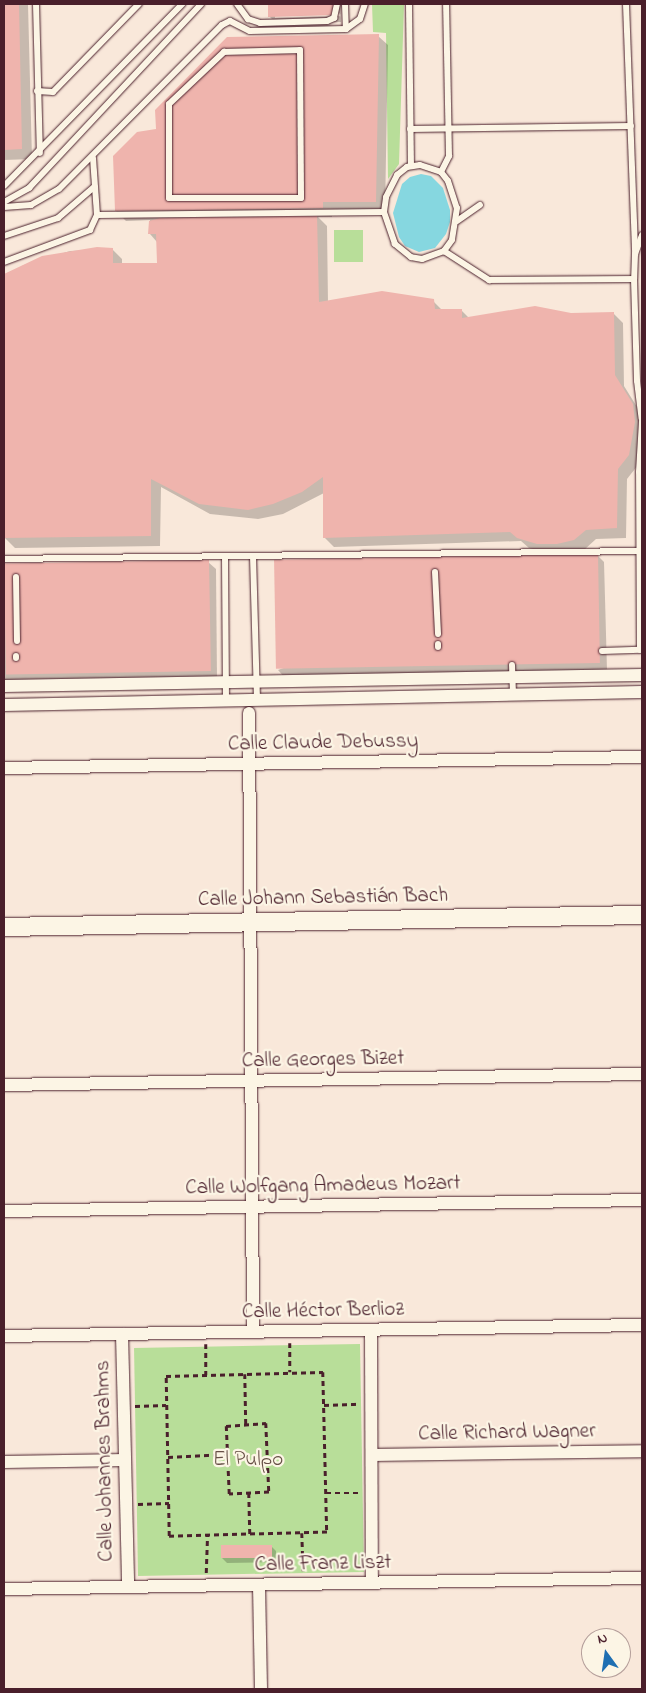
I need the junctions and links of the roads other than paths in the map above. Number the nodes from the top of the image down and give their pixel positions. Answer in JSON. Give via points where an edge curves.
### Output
{"nodes":[{"id":1,"x":36,"y":4,"type":"edge"},
{"id":2,"x":139,"y":4,"type":"edge"},
{"id":3,"x":182,"y":4,"type":"edge"},
{"id":4,"x":201,"y":4,"type":"edge"},
{"id":5,"x":237,"y":4,"type":"edge"},
{"id":6,"x":337,"y":4,"type":"edge"},
{"id":7,"x":345,"y":4,"type":"edge"},
{"id":8,"x":365,"y":4,"type":"edge"},
{"id":9,"x":409,"y":4,"type":"edge"},
{"id":10,"x":446,"y":4,"type":"edge"},
{"id":11,"x":626,"y":4,"type":"edge"},
{"id":12,"x":346,"y":29,"type":"junction"},
{"id":13,"x":198,"y":76,"type":"joint"},
{"id":14,"x":38,"y":91,"type":"junction"},
{"id":15,"x":631,"y":126,"type":"junction"},
{"id":16,"x":448,"y":128,"type":"junction"},
{"id":17,"x":410,"y":129,"type":"junction"},
{"id":18,"x":40,"y":153,"type":"junction"},
{"id":19,"x":93,"y":158,"type":"junction"},
{"id":20,"x":411,"y":166,"type":"junction"},
{"id":21,"x":440,"y":172,"type":"junction"},
{"id":22,"x":4,"y":186,"type":"edge"},
{"id":23,"x":94,"y":187,"type":"junction"},
{"id":24,"x":4,"y":202,"type":"edge"},
{"id":25,"x":480,"y":205,"type":"dead end"},
{"id":26,"x":4,"y":206,"type":"edge"},
{"id":27,"x":384,"y":212,"type":"junction"},
{"id":28,"x":97,"y":215,"type":"junction"},
{"id":29,"x":457,"y":221,"type":"junction"},
{"id":30,"x":642,"y":235,"type":"edge"},
{"id":31,"x":4,"y":236,"type":"edge"},
{"id":32,"x":444,"y":251,"type":"junction"},
{"id":33,"x":635,"y":254,"type":"junction"},
{"id":34,"x":4,"y":262,"type":"edge"},
{"id":35,"x":634,"y":279,"type":"junction"},
{"id":36,"x":642,"y":420,"type":"edge"},
{"id":37,"x":639,"y":550,"type":"junction"},
{"id":38,"x":225,"y":556,"type":"junction"},
{"id":39,"x":253,"y":556,"type":"junction"},
{"id":40,"x":4,"y":559,"type":"edge"},
{"id":41,"x":435,"y":572,"type":"dead end"},
{"id":42,"x":16,"y":577,"type":"dead end"},
{"id":43,"x":438,"y":634,"type":"dead end"},
{"id":44,"x":17,"y":641,"type":"dead end"},
{"id":45,"x":602,"y":652,"type":"dead end"},
{"id":46,"x":512,"y":665,"type":"dead end"},
{"id":47,"x":642,"y":675,"type":"edge"},
{"id":48,"x":583,"y":677,"type":"junction"},
{"id":49,"x":513,"y":679,"type":"junction"},
{"id":50,"x":226,"y":682,"type":"junction"},
{"id":51,"x":256,"y":682,"type":"junction"},
{"id":52,"x":4,"y":686,"type":"edge"},
{"id":53,"x":582,"y":692,"type":"junction"},
{"id":54,"x":642,"y":692,"type":"edge"},
{"id":55,"x":513,"y":693,"type":"junction"},
{"id":56,"x":226,"y":700,"type":"junction"},
{"id":57,"x":256,"y":700,"type":"junction"},
{"id":58,"x":4,"y":705,"type":"edge"},
{"id":59,"x":248,"y":713,"type":"dead end"},
{"id":60,"x":642,"y":757,"type":"edge"},
{"id":61,"x":249,"y":764,"type":"junction"},
{"id":62,"x":4,"y":768,"type":"edge"},
{"id":63,"x":642,"y":915,"type":"edge"},
{"id":64,"x":251,"y":921,"type":"junction"},
{"id":65,"x":4,"y":927,"type":"edge"},
{"id":66,"x":642,"y":1074,"type":"edge"},
{"id":67,"x":252,"y":1081,"type":"junction"},
{"id":68,"x":4,"y":1085,"type":"edge"},
{"id":69,"x":642,"y":1200,"type":"edge"},
{"id":70,"x":253,"y":1207,"type":"junction"},
{"id":71,"x":4,"y":1211,"type":"edge"},
{"id":72,"x":642,"y":1325,"type":"edge"},
{"id":73,"x":371,"y":1330,"type":"junction"},
{"id":74,"x":253,"y":1331,"type":"junction"},
{"id":75,"x":122,"y":1334,"type":"junction"},
{"id":76,"x":4,"y":1336,"type":"edge"},
{"id":77,"x":642,"y":1451,"type":"edge"},
{"id":78,"x":372,"y":1455,"type":"junction"},
{"id":79,"x":125,"y":1460,"type":"junction"},
{"id":80,"x":4,"y":1462,"type":"edge"},
{"id":81,"x":642,"y":1578,"type":"edge"},
{"id":82,"x":372,"y":1583,"type":"junction"},
{"id":83,"x":259,"y":1584,"type":"junction"},
{"id":84,"x":128,"y":1587,"type":"junction"},
{"id":85,"x":4,"y":1589,"type":"edge"},
{"id":86,"x":261,"y":1689,"type":"edge"}],
"edges":[{"from":1,"to":14,"type":"lane"},
{"from":2,"to":14,"type":"lane","via":[[53,92]]},
{"from":3,"to":18,"type":"lane"},
{"from":4,"to":24,"type":"lane","via":[[29,188]]},
{"from":5,"to":6,"type":"lane","via":[[248,19],[260,23],[328,21],[334,18]]},
{"from":7,"to":12,"type":"lane"},
{"from":8,"to":12,"type":"lane","via":[[360,19]]},
{"from":9,"to":17,"type":"lane"},
{"from":10,"to":16,"type":"lane"},
{"from":11,"to":15,"type":"lane"},
{"from":12,"to":19,"type":"lane","via":[[250,30],[230,21],[222,25]]},
{"from":13,"to":13,"type":"lane","via":[[224,52],[300,50],[301,198],[169,198],[169,104]]},
{"from":14,"to":18,"type":"lane"},
{"from":15,"to":16,"type":"lane"},
{"from":15,"to":33,"type":"lane"},
{"from":16,"to":17,"type":"lane"},
{"from":16,"to":21,"type":"lane","via":[[449,156]]},
{"from":17,"to":20,"type":"lane"},
{"from":18,"to":22,"type":"lane"},
{"from":19,"to":23,"type":"lane"},
{"from":19,"to":26,"type":"lane","via":[[46,199]]},
{"from":20,"to":21,"type":"lane","via":[[420,165]]},
{"from":20,"to":27,"type":"lane","via":[[397,175],[390,186]]},
{"from":21,"to":29,"type":"lane","via":[[454,192]]},
{"from":23,"to":28,"type":"lane"},
{"from":23,"to":31,"type":"lane","via":[[58,218]]},
{"from":25,"to":29,"type":"lane"},
{"from":27,"to":28,"type":"lane"},
{"from":27,"to":32,"type":"lane","via":[[388,232],[401,252],[422,259]]},
{"from":28,"to":34,"type":"lane","via":[[85,234]]},
{"from":29,"to":32,"type":"lane","via":[[452,240]]},
{"from":30,"to":33,"type":"lane"},
{"from":32,"to":35,"type":"lane","via":[[488,280]]},
{"from":33,"to":35,"type":"lane"},
{"from":35,"to":36,"type":"lane","via":[[636,381]]},
{"from":36,"to":37,"type":"lane"},
{"from":37,"to":39,"type":"lane"},
{"from":37,"to":45,"type":"lane","via":[[640,650]]},
{"from":38,"to":39,"type":"lane"},
{"from":38,"to":40,"type":"lane"},
{"from":38,"to":50,"type":"lane"},
{"from":39,"to":51,"type":"lane"},
{"from":41,"to":43,"type":"lane"},
{"from":42,"to":44,"type":"lane"},
{"from":46,"to":49,"type":"lane"},
{"from":47,"to":48,"type":"street"},
{"from":48,"to":49,"type":"street"},
{"from":48,"to":53,"type":"street"},
{"from":49,"to":51,"type":"street"},
{"from":49,"to":55,"type":"lane"},
{"from":50,"to":51,"type":"street"},
{"from":50,"to":52,"type":"street"},
{"from":50,"to":56,"type":"lane"},
{"from":51,"to":57,"type":"lane"},
{"from":53,"to":54,"type":"street"},
{"from":53,"to":55,"type":"street"},
{"from":55,"to":57,"type":"street"},
{"from":56,"to":57,"type":"street"},
{"from":56,"to":58,"type":"street"},
{"from":59,"to":61,"type":"street"},
{"from":60,"to":61,"type":"street","name":"Calle Claude Debussy"},
{"from":61,"to":62,"type":"street","name":"Calle Claude Debussy"},
{"from":61,"to":64,"type":"street"},
{"from":63,"to":64,"type":"street","name":"Calle Johann Sebastián Bach"},
{"from":64,"to":65,"type":"street","name":"Calle Johann Sebastián Bach"},
{"from":64,"to":67,"type":"street"},
{"from":66,"to":67,"type":"street","name":"Calle Georges Bizet"},
{"from":67,"to":68,"type":"street","name":"Calle Georges Bizet"},
{"from":67,"to":70,"type":"street"},
{"from":69,"to":70,"type":"street","name":"Calle Wolfgang Amadeus Mozart"},
{"from":70,"to":71,"type":"street","name":"Calle Wolfgang Amadeus Mozart"},
{"from":70,"to":74,"type":"street"},
{"from":72,"to":73,"type":"street","name":"Calle Héctor Berlioz"},
{"from":73,"to":74,"type":"street","name":"Calle Héctor Berlioz"},
{"from":73,"to":78,"type":"street"},
{"from":74,"to":75,"type":"street","name":"Calle Héctor Berlioz"},
{"from":75,"to":76,"type":"street","name":"Calle Héctor Berlioz"},
{"from":75,"to":79,"type":"street","name":"Calle Johannes Brahms"},
{"from":77,"to":78,"type":"street","name":"Calle Richard Wagner"},
{"from":78,"to":82,"type":"street"},
{"from":79,"to":80,"type":"street"},
{"from":79,"to":84,"type":"street","name":"Calle Johannes Brahms"},
{"from":81,"to":82,"type":"street","name":"Calle Franz Liszt"},
{"from":82,"to":83,"type":"street","name":"Calle Franz Liszt"},
{"from":83,"to":84,"type":"street","name":"Calle Franz Liszt"},
{"from":83,"to":86,"type":"street"},
{"from":84,"to":85,"type":"street","name":"Calle Franz Liszt"}]}
